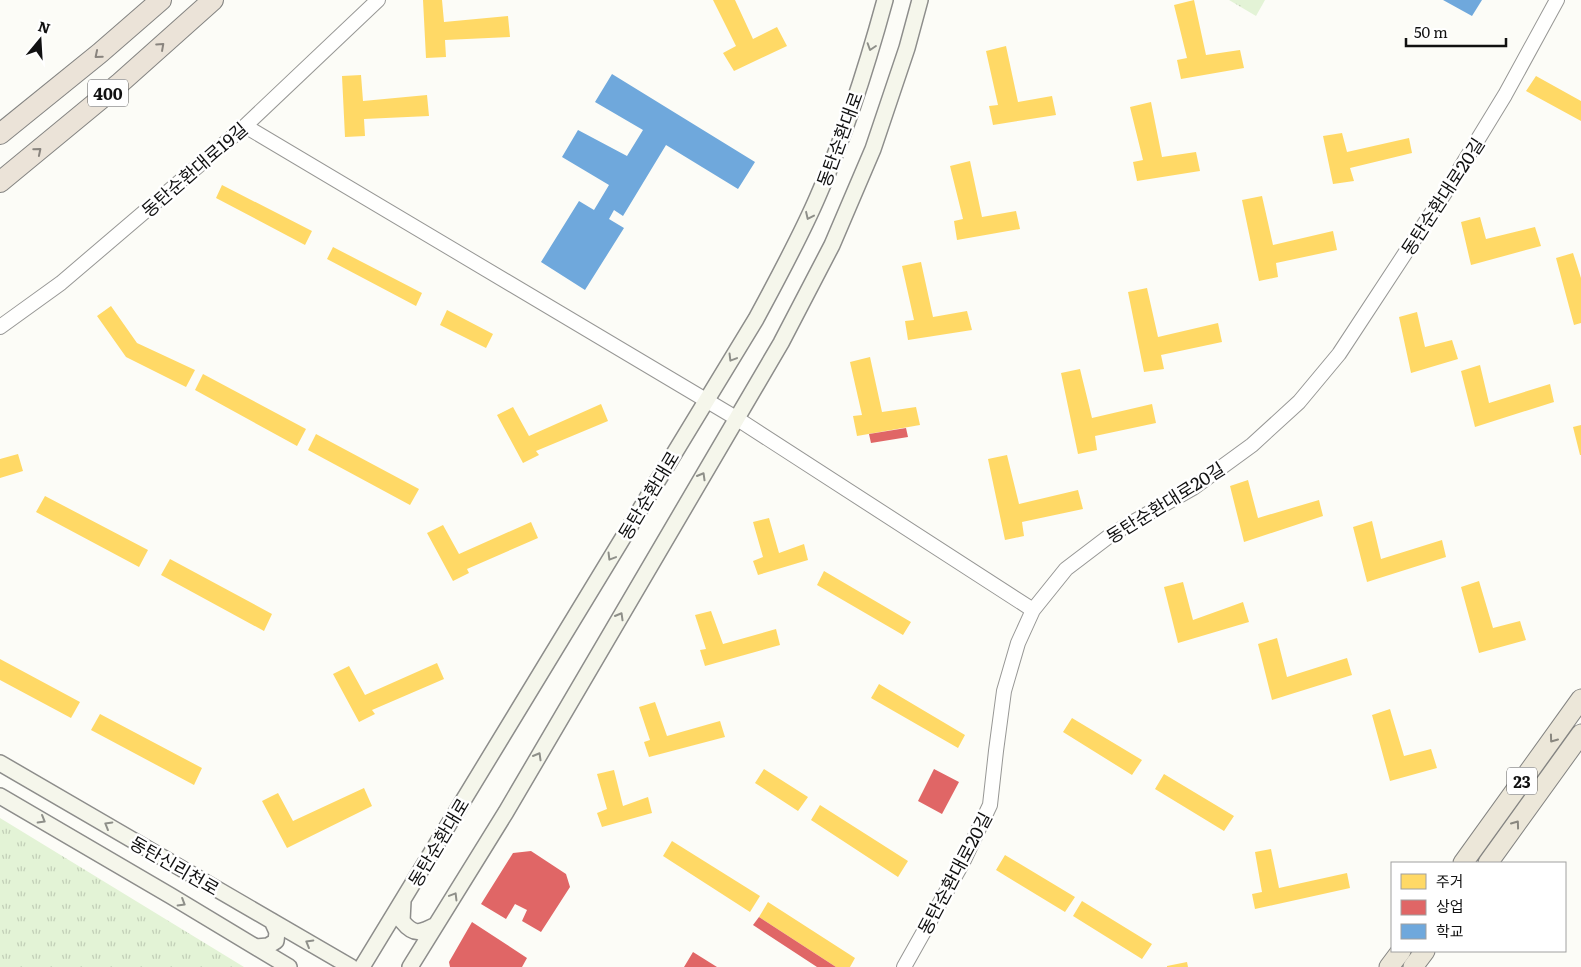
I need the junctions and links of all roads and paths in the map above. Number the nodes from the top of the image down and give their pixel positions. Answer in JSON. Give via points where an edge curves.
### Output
{"nodes":[{"id":1,"x":161,"y":0,"type":"edge"},
{"id":2,"x":213,"y":0,"type":"edge"},
{"id":3,"x":378,"y":0,"type":"edge"},
{"id":4,"x":885,"y":0,"type":"edge"},
{"id":5,"x":920,"y":0,"type":"edge"},
{"id":6,"x":1556,"y":0,"type":"edge"},
{"id":7,"x":246,"y":126,"type":"junction"},
{"id":8,"x":0,"y":134,"type":"edge"},
{"id":9,"x":0,"y":182,"type":"edge"},
{"id":10,"x":0,"y":327,"type":"edge"},
{"id":11,"x":706,"y":400,"type":"junction"},
{"id":12,"x":736,"y":418,"type":"junction"},
{"id":13,"x":1033,"y":610,"type":"junction"},
{"id":14,"x":1581,"y":699,"type":"edge"},
{"id":15,"x":1581,"y":734,"type":"edge"},
{"id":16,"x":0,"y":763,"type":"edge"},
{"id":17,"x":0,"y":796,"type":"edge"},
{"id":18,"x":1464,"y":862,"type":"edge"},
{"id":19,"x":1489,"y":862,"type":"edge"},
{"id":20,"x":403,"y":900,"type":"junction"},
{"id":21,"x":272,"y":921,"type":"junction"},
{"id":22,"x":436,"y":925,"type":"junction"},
{"id":23,"x":256,"y":948,"type":"junction"},
{"id":24,"x":1400,"y":952,"type":"edge"},
{"id":25,"x":1424,"y":952,"type":"edge"},
{"id":26,"x":288,"y":967,"type":"edge"},
{"id":27,"x":351,"y":967,"type":"edge"},
{"id":28,"x":362,"y":967,"type":"edge"},
{"id":29,"x":410,"y":967,"type":"edge"},
{"id":30,"x":904,"y":967,"type":"edge"},
{"id":31,"x":1389,"y":967,"type":"edge"},
{"id":32,"x":1413,"y":967,"type":"edge"}],
"edges":[{"from":1,"to":8,"type":"highway","number":"400","one_way":true},
{"from":9,"to":2,"type":"highway","number":"400","one_way":true,"via":[[120,83]]},
{"from":3,"to":7,"type":"street","name":"동탄순환대로19길"},
{"from":4,"to":11,"type":"main road","name":"동탄순환대로","one_way":true,"via":[[854,99],[818,196],[756,319]]},
{"from":5,"to":12,"type":"main road","name":"동탄순환대로","via":[[873,149],[832,245],[781,343]]},
{"from":6,"to":13,"type":"street","name":"동탄순환대로20길","via":[[1506,95],[1450,184],[1340,354],[1299,402],[1252,445],[1193,488],[1112,534],[1066,569]]},
{"from":7,"to":10,"type":"street","name":"동탄순환대로19길","via":[[61,283]]},
{"from":7,"to":11,"type":"street"},
{"from":11,"to":12,"type":"street"},
{"from":11,"to":20,"type":"main road","name":"동탄순환대로","one_way":true},
{"from":12,"to":13,"type":"street"},
{"from":22,"to":12,"type":"main road","name":"동탄순환대로","one_way":true,"via":[[506,812]]},
{"from":13,"to":30,"type":"street","name":"동탄순환대로20길","via":[[1018,643],[1004,691],[990,805],[963,862]]},
{"from":14,"to":18,"type":"highway","number":"23","one_way":true},
{"from":19,"to":15,"type":"highway","number":"23","one_way":true},
{"from":21,"to":16,"type":"main road","name":"동탄신리천로","one_way":true},
{"from":17,"to":23,"type":"main road","name":"동탄신리천로","one_way":true},
{"from":20,"to":22,"type":"main road","via":[[402,921],[409,930],[420,933]]},
{"from":20,"to":28,"type":"main road","name":"동탄순환대로"},
{"from":21,"to":23,"type":"main road","via":[[278,932],[276,941]]},
{"from":27,"to":21,"type":"main road","name":"동탄신리천로","one_way":true},
{"from":22,"to":29,"type":"main road","name":"동탄순환대로"},
{"from":23,"to":26,"type":"main road","name":"동탄신리천로"},
{"from":24,"to":31,"type":"highway"},
{"from":25,"to":32,"type":"highway"}]}
